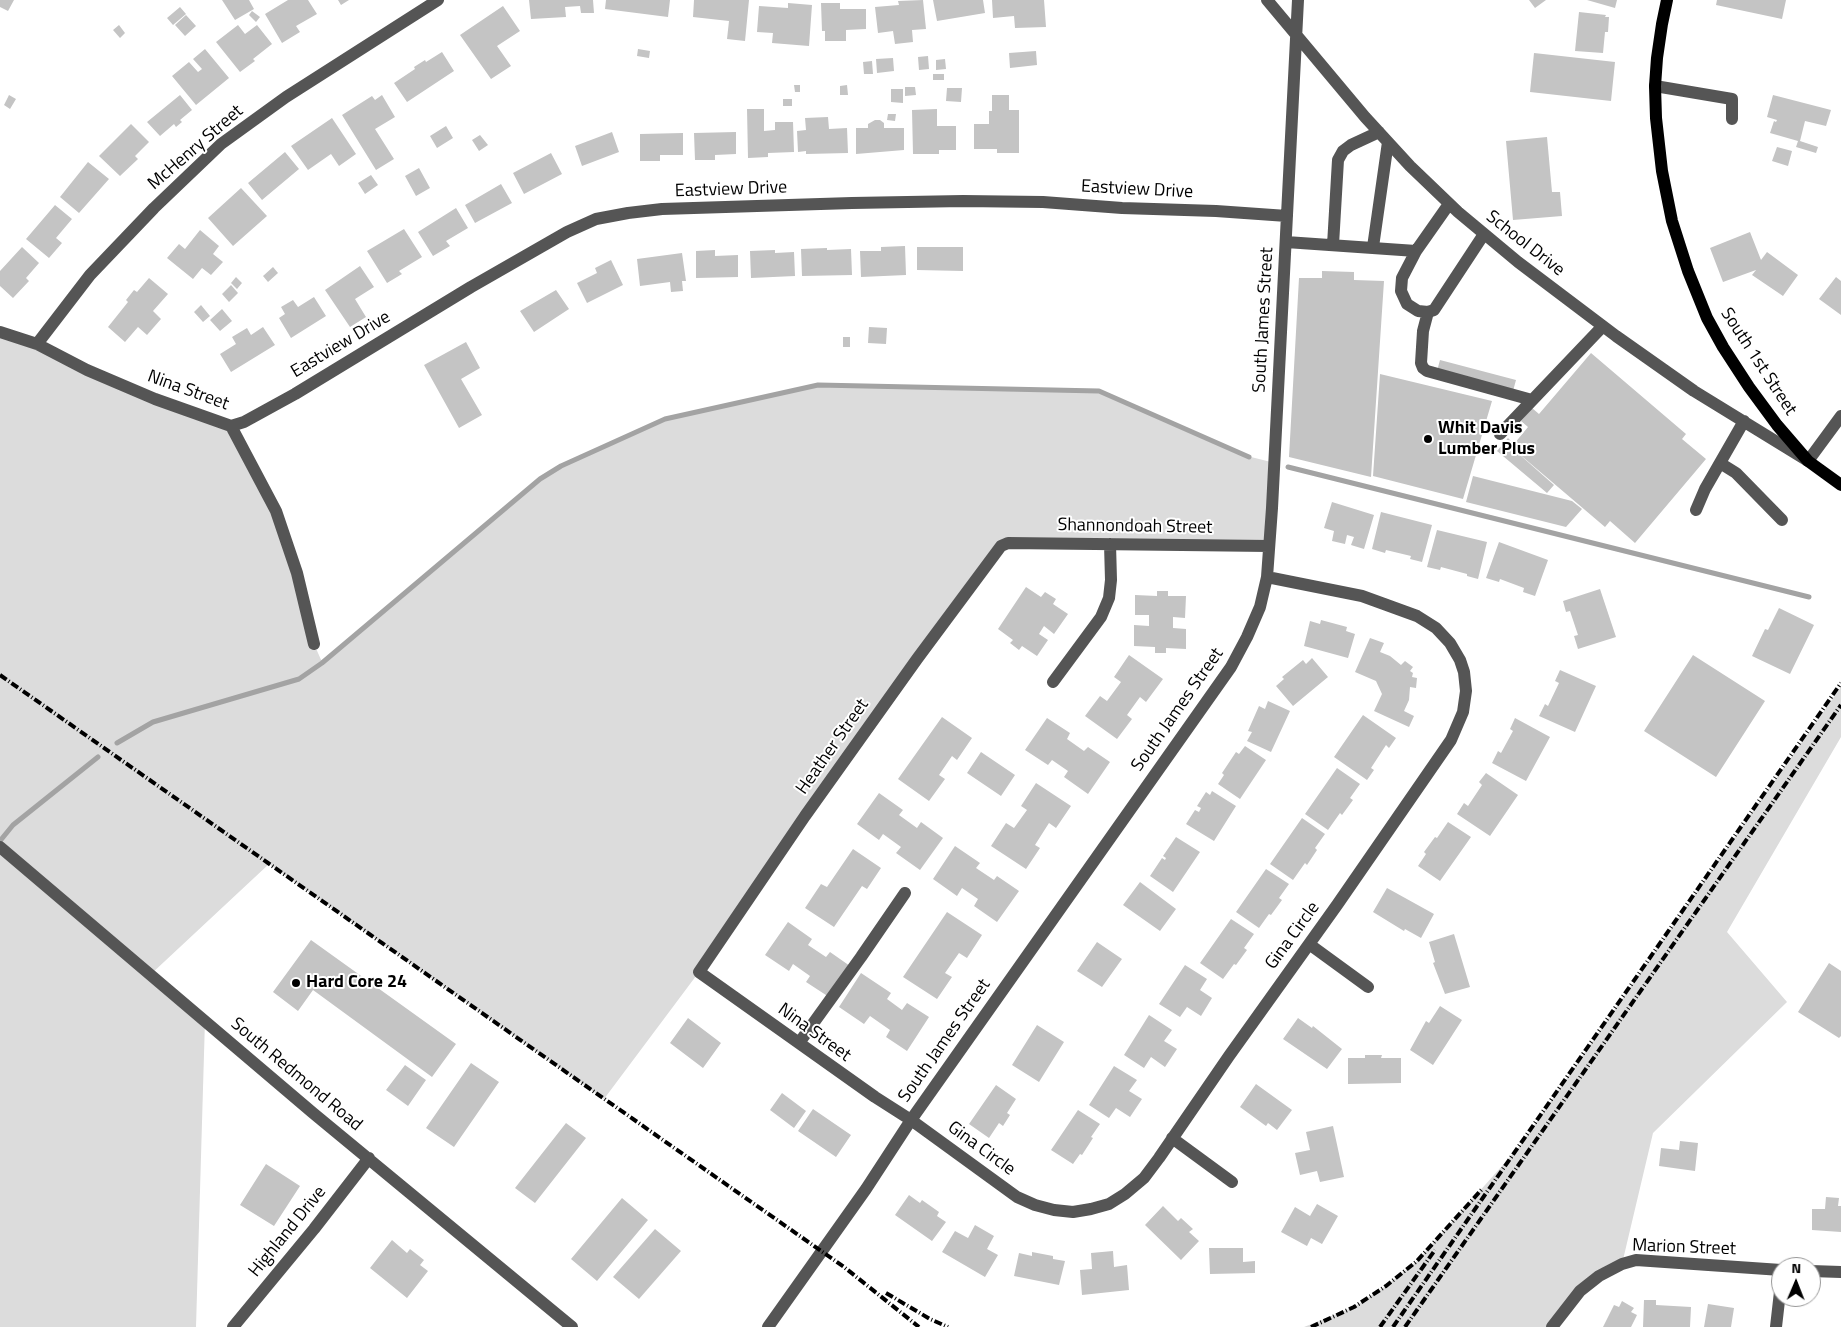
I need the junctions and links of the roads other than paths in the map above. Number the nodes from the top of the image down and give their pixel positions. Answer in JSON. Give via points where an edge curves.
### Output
{"nodes":[{"id":1,"x":438,"y":0,"type":"edge"},
{"id":2,"x":1267,"y":0,"type":"edge"},
{"id":3,"x":1298,"y":0,"type":"edge"},
{"id":4,"x":1667,"y":0,"type":"edge"},
{"id":5,"x":1296,"y":35,"type":"junction"},
{"id":6,"x":1655,"y":86,"type":"junction"},
{"id":7,"x":1732,"y":119,"type":"dead end"},
{"id":8,"x":1379,"y":132,"type":"junction"},
{"id":9,"x":1388,"y":142,"type":"junction"},
{"id":10,"x":1449,"y":204,"type":"junction"},
{"id":11,"x":1287,"y":216,"type":"junction"},
{"id":12,"x":1484,"y":234,"type":"junction"},
{"id":13,"x":1286,"y":242,"type":"junction"},
{"id":14,"x":1333,"y":245,"type":"junction"},
{"id":15,"x":1373,"y":247,"type":"junction"},
{"id":16,"x":1416,"y":251,"type":"junction"},
{"id":17,"x":1428,"y":312,"type":"junction"},
{"id":18,"x":1603,"y":326,"type":"junction"},
{"id":19,"x":0,"y":332,"type":"edge"},
{"id":20,"x":37,"y":344,"type":"junction"},
{"id":21,"x":1532,"y":400,"type":"junction"},
{"id":22,"x":1841,"y":416,"type":"edge"},
{"id":23,"x":1744,"y":421,"type":"junction"},
{"id":24,"x":231,"y":426,"type":"junction"},
{"id":25,"x":1500,"y":434,"type":"dead end"},
{"id":26,"x":1808,"y":461,"type":"junction"},
{"id":27,"x":1720,"y":463,"type":"junction"},
{"id":28,"x":1841,"y":485,"type":"edge"},
{"id":29,"x":1696,"y":510,"type":"dead end"},
{"id":30,"x":1782,"y":520,"type":"dead end"},
{"id":31,"x":1110,"y":544,"type":"junction"},
{"id":32,"x":1001,"y":546,"type":"joint"},
{"id":33,"x":1269,"y":546,"type":"junction"},
{"id":34,"x":1267,"y":577,"type":"junction"},
{"id":35,"x":314,"y":644,"type":"dead end"},
{"id":36,"x":1053,"y":682,"type":"dead end"},
{"id":37,"x":4,"y":850,"type":"edge"},
{"id":38,"x":905,"y":892,"type":"dead end"},
{"id":39,"x":1309,"y":944,"type":"junction"},
{"id":40,"x":699,"y":972,"type":"joint"},
{"id":41,"x":1368,"y":987,"type":"dead end"},
{"id":42,"x":799,"y":1043,"type":"junction"},
{"id":43,"x":911,"y":1120,"type":"junction"},
{"id":44,"x":1172,"y":1138,"type":"junction"},
{"id":45,"x":369,"y":1158,"type":"junction"},
{"id":46,"x":1232,"y":1182,"type":"dead end"},
{"id":47,"x":1771,"y":1269,"type":"edge"},
{"id":48,"x":1821,"y":1271,"type":"edge"},
{"id":49,"x":1841,"y":1272,"type":"edge"},
{"id":50,"x":1778,"y":1307,"type":"edge"},
{"id":51,"x":233,"y":1327,"type":"edge"},
{"id":52,"x":572,"y":1327,"type":"edge"},
{"id":53,"x":768,"y":1327,"type":"edge"},
{"id":54,"x":1552,"y":1327,"type":"edge"},
{"id":55,"x":1776,"y":1327,"type":"edge"}],
"edges":[{"from":1,"to":20,"type":"street","name":"McHenry Street","via":[[286,97],[221,144],[90,275]]},
{"from":2,"to":5,"type":"street","name":"School Drive"},
{"from":3,"to":5,"type":"street","name":"South James Street"},
{"from":4,"to":6,"type":"main road","name":"South 1st Street"},
{"from":5,"to":8,"type":"street","name":"School Drive"},
{"from":5,"to":11,"type":"street","name":"South James Street"},
{"from":6,"to":7,"type":"street","via":[[1732,99]]},
{"from":6,"to":26,"type":"main road","name":"South 1st Street","via":[[1662,171],[1672,221],[1707,318],[1749,387]]},
{"from":8,"to":9,"type":"street","name":"School Drive"},
{"from":8,"to":14,"type":"street","via":[[1351,145],[1338,160]]},
{"from":9,"to":10,"type":"street","name":"School Drive"},
{"from":9,"to":15,"type":"street"},
{"from":10,"to":12,"type":"street","name":"School Drive"},
{"from":10,"to":16,"type":"street"},
{"from":11,"to":13,"type":"street","name":"South James Street"},
{"from":11,"to":24,"type":"street","name":"Eastview Drive","via":[[1043,202],[963,201],[662,210],[596,219],[471,287],[295,394]]},
{"from":12,"to":17,"type":"street","via":[[1439,304]]},
{"from":12,"to":18,"type":"street","name":"School Drive"},
{"from":13,"to":14,"type":"street"},
{"from":13,"to":33,"type":"street","name":"South James Street"},
{"from":14,"to":15,"type":"street"},
{"from":15,"to":16,"type":"street"},
{"from":16,"to":17,"type":"street","via":[[1402,278],[1401,291],[1407,304],[1418,311]]},
{"from":17,"to":21,"type":"street","via":[[1423,331],[1422,363],[1427,372]]},
{"from":18,"to":21,"type":"street"},
{"from":18,"to":23,"type":"street","name":"School Drive","via":[[1694,391]]},
{"from":19,"to":20,"type":"street","name":"Nina Street"},
{"from":20,"to":24,"type":"street","name":"Nina Street","via":[[155,399]]},
{"from":21,"to":25,"type":"street"},
{"from":22,"to":26,"type":"street"},
{"from":23,"to":26,"type":"street","name":"School Drive"},
{"from":23,"to":27,"type":"street"},
{"from":24,"to":35,"type":"street","name":"Nina Street","via":[[276,511],[297,573]]},
{"from":26,"to":28,"type":"main road","name":"South 1st Street"},
{"from":27,"to":29,"type":"street"},
{"from":27,"to":30,"type":"street","via":[[1736,473]]},
{"from":31,"to":32,"type":"street","name":"Shannondoah Street","via":[[1008,543]]},
{"from":31,"to":33,"type":"street","name":"Shannondoah Street"},
{"from":31,"to":36,"type":"street","via":[[1109,598],[1101,617]]},
{"from":32,"to":40,"type":"street","name":"Heather Street","via":[[822,793]]},
{"from":33,"to":34,"type":"street","name":"South James Street"},
{"from":34,"to":39,"type":"street","name":"Gina Circle","via":[[1362,596],[1417,616],[1436,628],[1450,643],[1464,672],[1463,712],[1451,740]]},
{"from":34,"to":43,"type":"street","name":"South James Street","via":[[1260,607],[1231,667]]},
{"from":37,"to":45,"type":"street","name":"South Redmond Road"},
{"from":38,"to":42,"type":"street"},
{"from":39,"to":41,"type":"street"},
{"from":39,"to":44,"type":"street","name":"Gina Circle"},
{"from":40,"to":42,"type":"street","name":"Nina Street"},
{"from":42,"to":43,"type":"street","name":"Nina Street"},
{"from":43,"to":44,"type":"street","name":"Gina Circle","via":[[1017,1197],[1035,1205],[1073,1212],[1092,1210],[1125,1194],[1144,1178]]},
{"from":43,"to":53,"type":"street","name":"South James Street"},
{"from":44,"to":46,"type":"street"},
{"from":45,"to":51,"type":"street","name":"Highland Drive"},
{"from":45,"to":52,"type":"street","name":"South Redmond Road"},
{"from":47,"to":54,"type":"street","name":"Marion Street","via":[[1636,1260],[1599,1276],[1580,1291]]},
{"from":48,"to":49,"type":"street"},
{"from":50,"to":55,"type":"street"}]}
